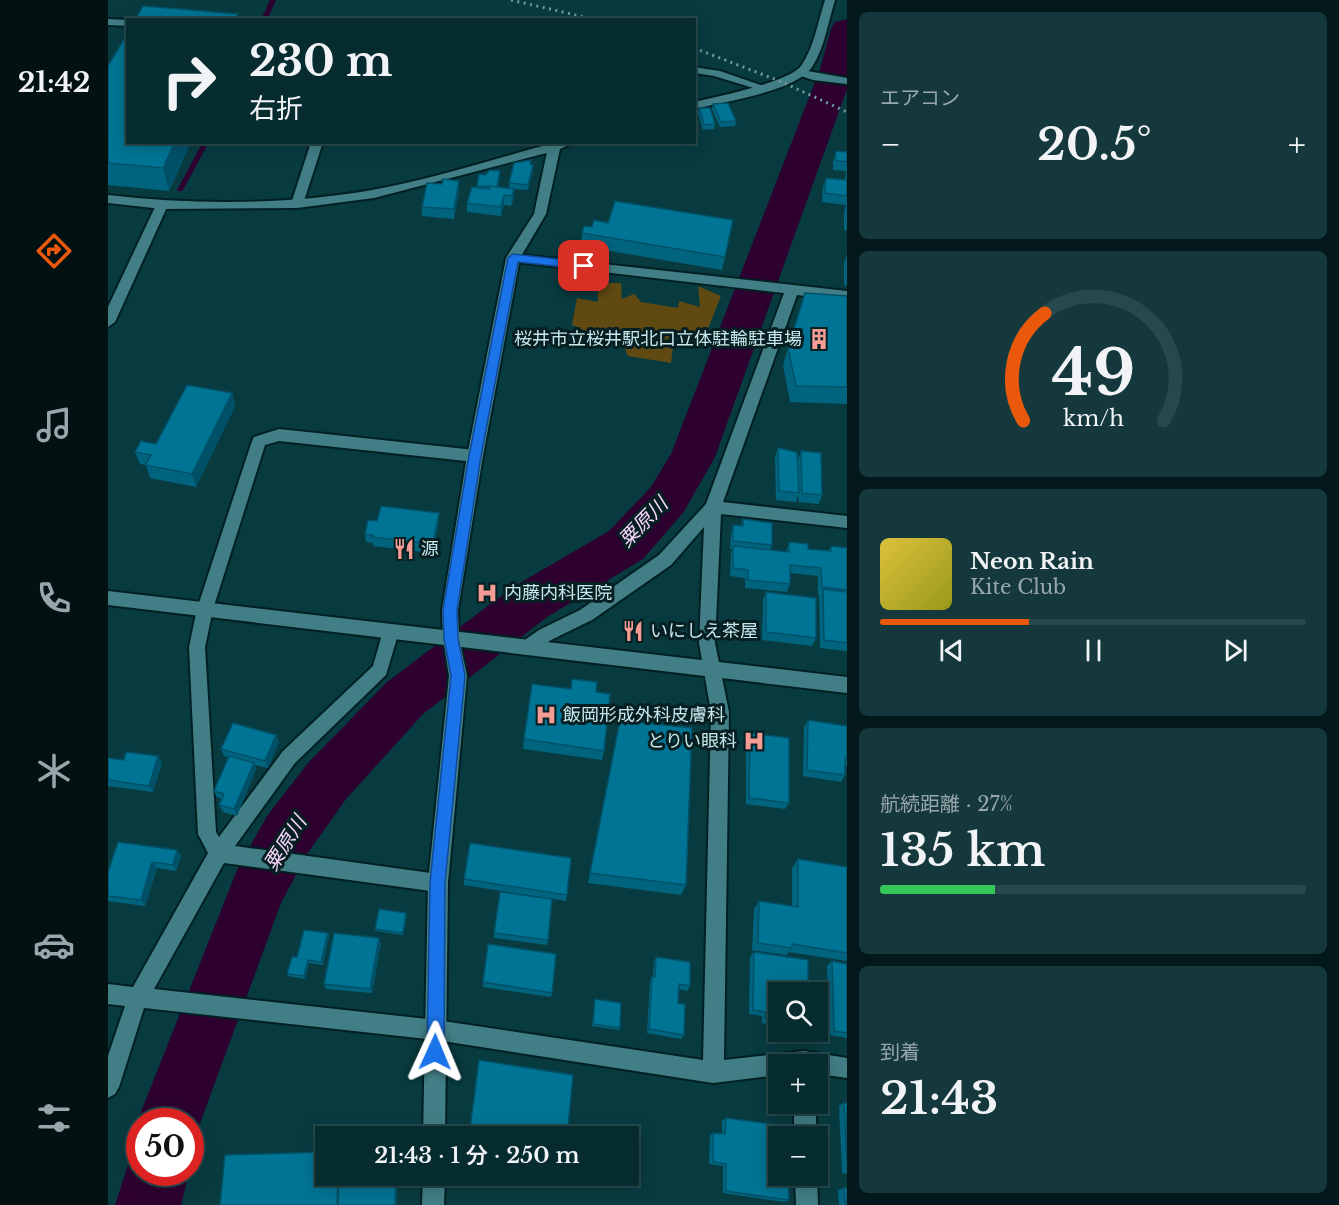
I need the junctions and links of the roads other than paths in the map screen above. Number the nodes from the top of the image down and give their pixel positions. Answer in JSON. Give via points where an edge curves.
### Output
{"nodes":[{"id":1,"x":830,"y":0,"type":"edge"},
{"id":2,"x":108,"y":22,"type":"edge"},
{"id":3,"x":126,"y":23,"type":"edge"},
{"id":4,"x":696,"y":70,"type":"edge"},
{"id":5,"x":802,"y":73,"type":"junction"},
{"id":6,"x":847,"y":81,"type":"edge"},
{"id":7,"x":759,"y":87,"type":"junction"},
{"id":8,"x":696,"y":105,"type":"edge"},
{"id":9,"x":316,"y":144,"type":"edge"},
{"id":10,"x":559,"y":144,"type":"edge"},
{"id":11,"x":108,"y":199,"type":"edge"},
{"id":12,"x":162,"y":204,"type":"junction"},
{"id":13,"x":297,"y":204,"type":"junction"},
{"id":14,"x":513,"y":258,"type":"junction"},
{"id":15,"x":792,"y":290,"type":"junction"},
{"id":16,"x":847,"y":296,"type":"edge"},
{"id":17,"x":108,"y":322,"type":"edge"},
{"id":18,"x":475,"y":456,"type":"junction"},
{"id":19,"x":712,"y":507,"type":"junction"},
{"id":20,"x":847,"y":522,"type":"edge"},
{"id":21,"x":108,"y":598,"type":"edge"},
{"id":22,"x":205,"y":609,"type":"junction"},
{"id":23,"x":391,"y":631,"type":"junction"},
{"id":24,"x":451,"y":638,"type":"junction"},
{"id":25,"x":528,"y":646,"type":"junction"},
{"id":26,"x":711,"y":670,"type":"junction"},
{"id":27,"x":847,"y":685,"type":"edge"},
{"id":28,"x":219,"y":853,"type":"junction"},
{"id":29,"x":438,"y":883,"type":"junction"},
{"id":30,"x":108,"y":994,"type":"edge"},
{"id":31,"x":147,"y":998,"type":"junction"},
{"id":32,"x":436,"y":1030,"type":"junction"},
{"id":33,"x":828,"y":1066,"type":"edge"},
{"id":34,"x":768,"y":1067,"type":"edge"},
{"id":35,"x":847,"y":1068,"type":"edge"},
{"id":36,"x":713,"y":1072,"type":"junction"},
{"id":37,"x":108,"y":1087,"type":"edge"},
{"id":38,"x":434,"y":1126,"type":"edge"},
{"id":39,"x":434,"y":1186,"type":"edge"},
{"id":40,"x":806,"y":1186,"type":"edge"},
{"id":41,"x":433,"y":1205,"type":"edge"},
{"id":42,"x":807,"y":1205,"type":"edge"}],
"edges":[{"from":1,"to":5,"type":"street"},
{"from":2,"to":3,"type":"street"},
{"from":4,"to":7,"type":"street"},
{"from":5,"to":6,"type":"street"},
{"from":5,"to":7,"type":"street"},
{"from":7,"to":8,"type":"street"},
{"from":9,"to":13,"type":"street"},
{"from":10,"to":13,"type":"street","via":[[374,194]]},
{"from":10,"to":14,"type":"street","via":[[540,214]]},
{"from":11,"to":12,"type":"street"},
{"from":12,"to":13,"type":"street"},
{"from":12,"to":17,"type":"street"},
{"from":14,"to":15,"type":"street"},
{"from":14,"to":18,"type":"street"},
{"from":15,"to":16,"type":"street"},
{"from":15,"to":19,"type":"street"},
{"from":18,"to":22,"type":"street","via":[[279,435],[259,441]]},
{"from":18,"to":24,"type":"street","via":[[450,610]]},
{"from":19,"to":20,"type":"street"},
{"from":19,"to":25,"type":"street","via":[[665,560],[586,615]]},
{"from":19,"to":26,"type":"street","via":[[707,643]]},
{"from":21,"to":22,"type":"street"},
{"from":22,"to":23,"type":"street"},
{"from":22,"to":28,"type":"street","via":[[197,647],[207,834]]},
{"from":23,"to":24,"type":"street"},
{"from":23,"to":28,"type":"street","via":[[380,670],[289,757]]},
{"from":24,"to":25,"type":"street"},
{"from":24,"to":29,"type":"street","via":[[458,676]]},
{"from":25,"to":26,"type":"street"},
{"from":26,"to":27,"type":"street"},
{"from":26,"to":36,"type":"street","via":[[720,712]]},
{"from":28,"to":29,"type":"street"},
{"from":28,"to":31,"type":"street"},
{"from":29,"to":32,"type":"street"},
{"from":30,"to":31,"type":"street"},
{"from":31,"to":32,"type":"street"},
{"from":31,"to":37,"type":"street"},
{"from":32,"to":36,"type":"street"},
{"from":32,"to":38,"type":"street"},
{"from":33,"to":35,"type":"street"},
{"from":34,"to":36,"type":"street"},
{"from":39,"to":41,"type":"street"},
{"from":40,"to":42,"type":"street"}]}
